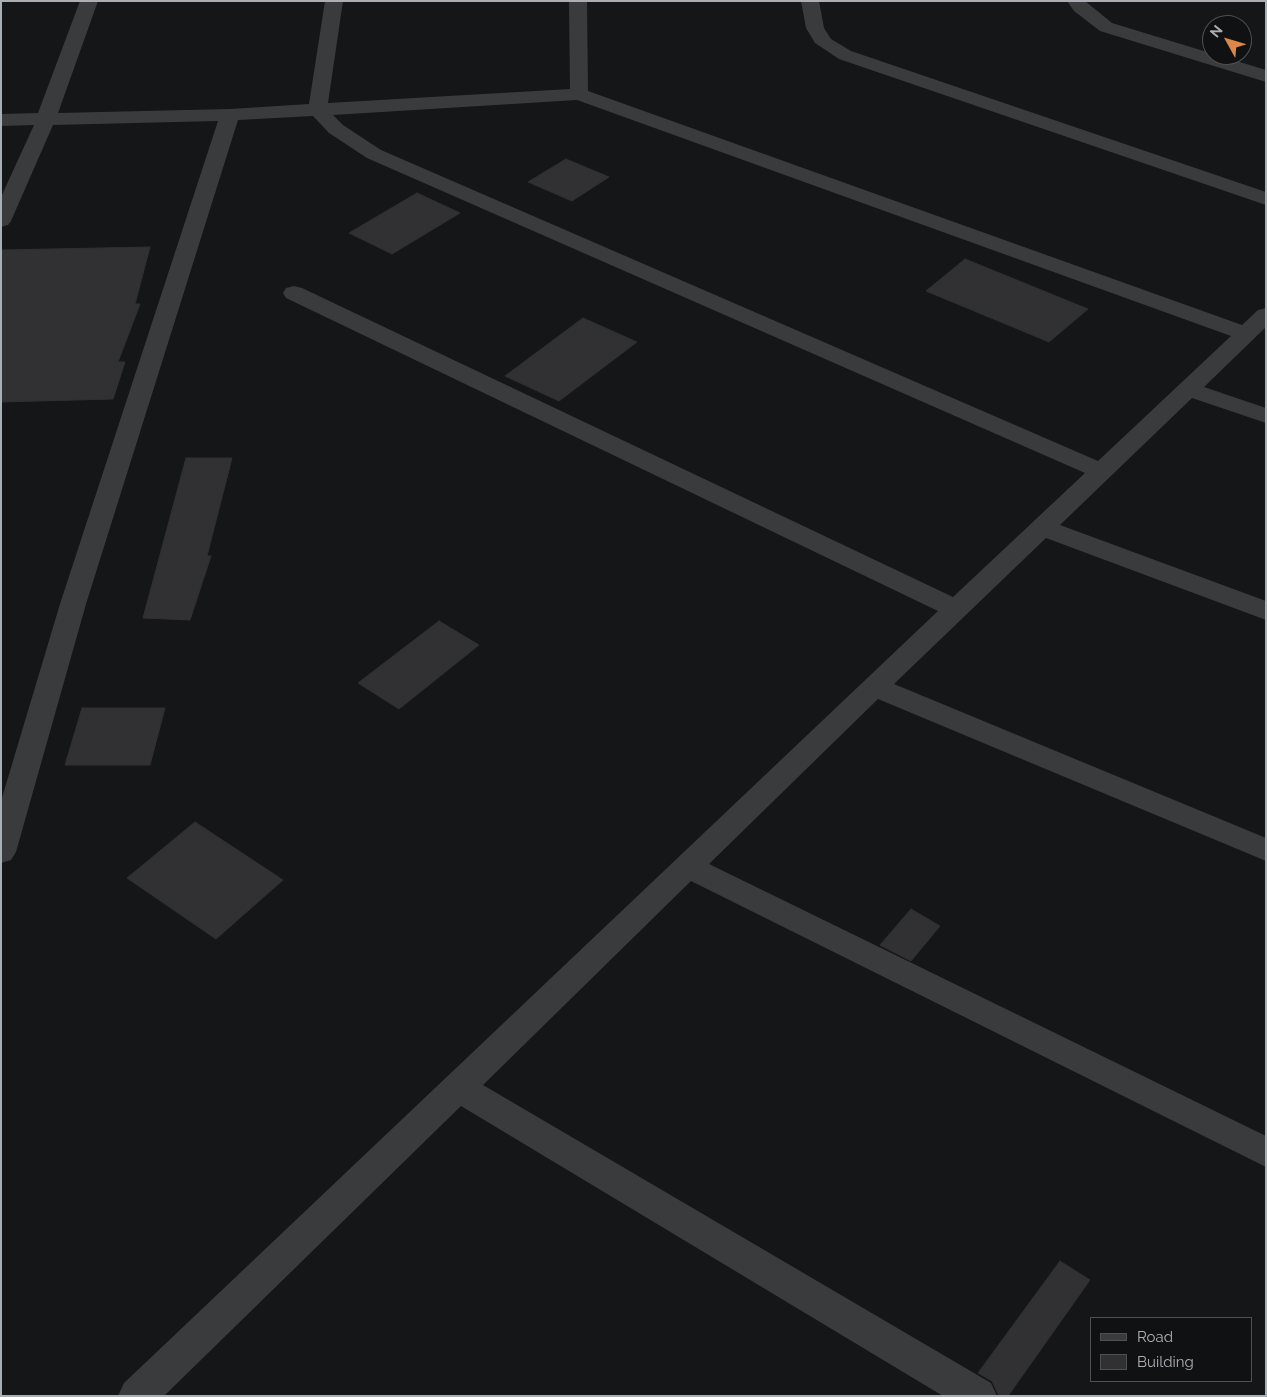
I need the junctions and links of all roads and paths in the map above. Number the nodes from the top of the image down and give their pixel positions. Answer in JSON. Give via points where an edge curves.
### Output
{"nodes":[{"id":1,"x":89,"y":1,"type":"edge"},
{"id":2,"x":334,"y":1,"type":"edge"},
{"id":3,"x":578,"y":1,"type":"edge"},
{"id":4,"x":810,"y":1,"type":"edge"},
{"id":5,"x":1076,"y":1,"type":"edge"},
{"id":6,"x":1266,"y":76,"type":"edge"},
{"id":7,"x":579,"y":94,"type":"junction"},
{"id":8,"x":318,"y":110,"type":"junction"},
{"id":9,"x":230,"y":115,"type":"junction"},
{"id":10,"x":46,"y":119,"type":"junction"},
{"id":11,"x":1,"y":120,"type":"edge"},
{"id":12,"x":1266,"y":199,"type":"edge"},
{"id":13,"x":1,"y":220,"type":"edge"},
{"id":14,"x":294,"y":293,"type":"dead end"},
{"id":15,"x":1256,"y":325,"type":"edge"},
{"id":16,"x":1187,"y":389,"type":"junction"},
{"id":17,"x":1266,"y":416,"type":"edge"},
{"id":18,"x":1102,"y":471,"type":"junction"},
{"id":19,"x":1042,"y":528,"type":"junction"},
{"id":20,"x":955,"y":609,"type":"junction"},
{"id":21,"x":1266,"y":611,"type":"edge"},
{"id":22,"x":874,"y":686,"type":"junction"},
{"id":23,"x":1266,"y":850,"type":"edge"},
{"id":24,"x":1,"y":852,"type":"edge"},
{"id":25,"x":687,"y":866,"type":"junction"},
{"id":26,"x":458,"y":1087,"type":"junction"},
{"id":27,"x":1266,"y":1152,"type":"edge"},
{"id":28,"x":137,"y":1396,"type":"edge"},
{"id":29,"x":978,"y":1396,"type":"edge"}],
"edges":[{"from":1,"to":10,"type":"street"},
{"from":2,"to":8,"type":"street"},
{"from":3,"to":7,"type":"street"},
{"from":4,"to":12,"type":"street","via":[[815,28],[824,43],[845,55]]},
{"from":5,"to":6,"type":"street","via":[[1106,27]]},
{"from":7,"to":8,"type":"street"},
{"from":7,"to":15,"type":"street"},
{"from":8,"to":9,"type":"street"},
{"from":8,"to":18,"type":"street","via":[[336,129],[374,154]]},
{"from":9,"to":10,"type":"street"},
{"from":9,"to":24,"type":"street","via":[[72,604]]},
{"from":10,"to":11,"type":"street"},
{"from":10,"to":13,"type":"street"},
{"from":14,"to":20,"type":"street"},
{"from":15,"to":16,"type":"street"},
{"from":16,"to":17,"type":"street"},
{"from":16,"to":18,"type":"street"},
{"from":18,"to":19,"type":"street"},
{"from":19,"to":20,"type":"street"},
{"from":19,"to":21,"type":"street"},
{"from":20,"to":22,"type":"street"},
{"from":22,"to":23,"type":"street"},
{"from":22,"to":25,"type":"street"},
{"from":25,"to":26,"type":"street"},
{"from":25,"to":27,"type":"street"},
{"from":26,"to":28,"type":"street"},
{"from":26,"to":29,"type":"street"}]}
